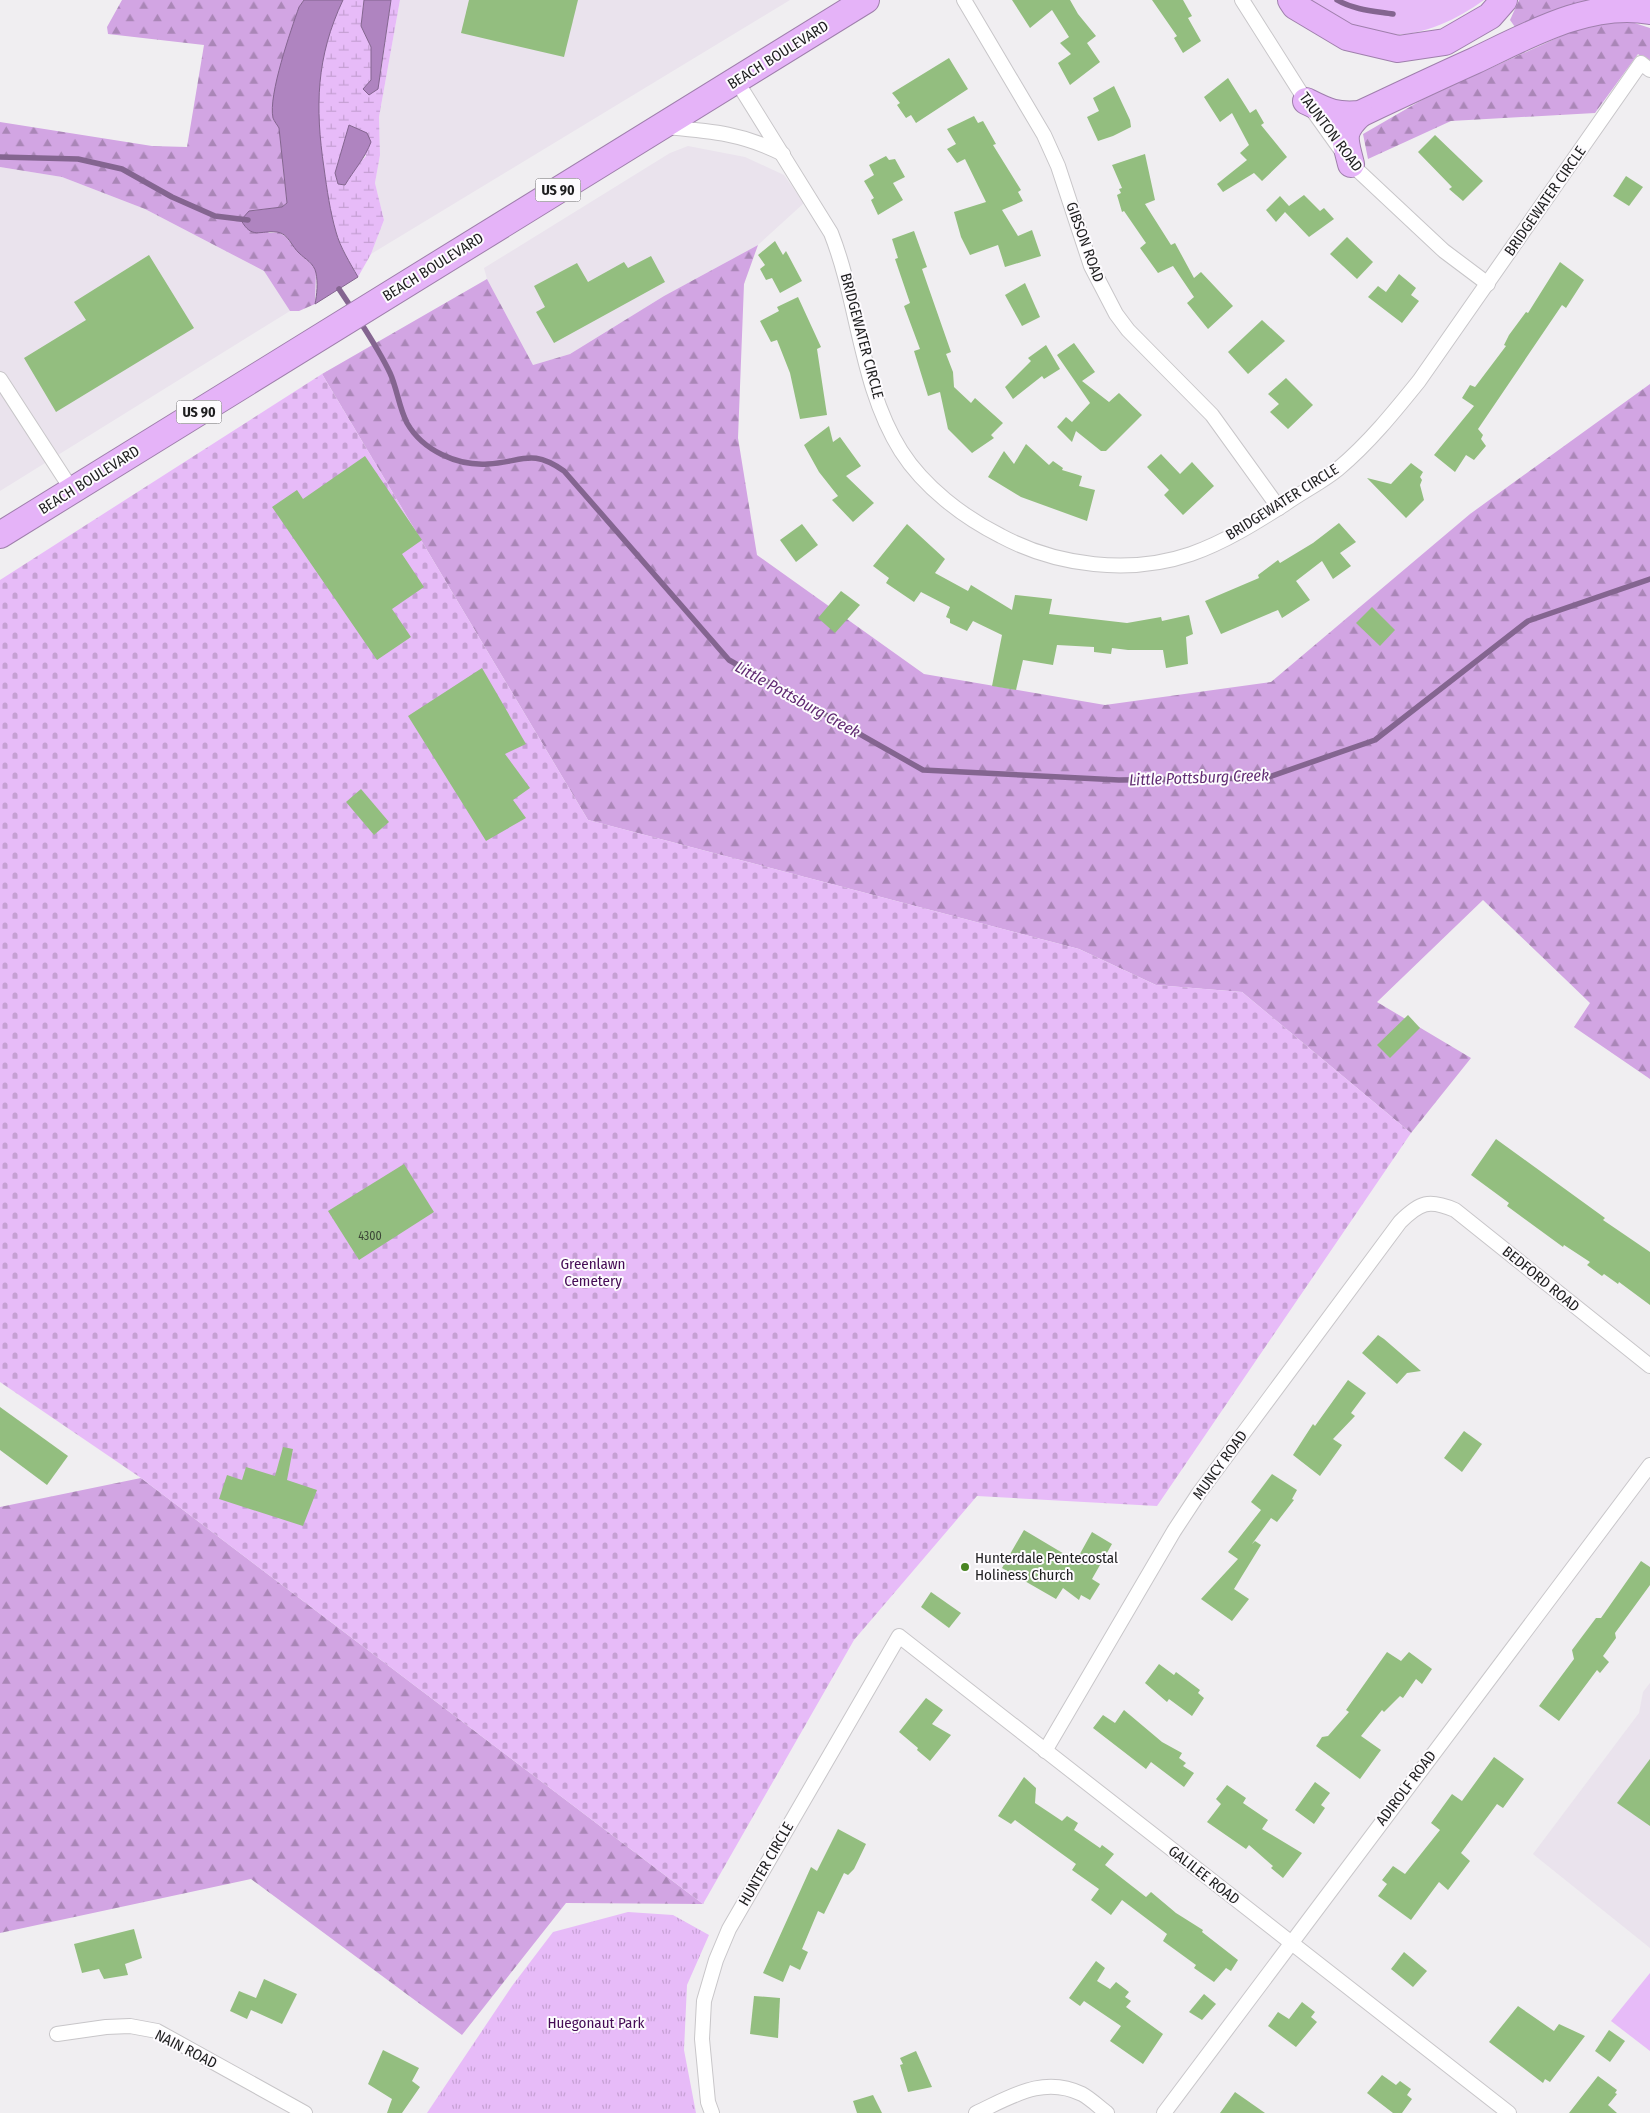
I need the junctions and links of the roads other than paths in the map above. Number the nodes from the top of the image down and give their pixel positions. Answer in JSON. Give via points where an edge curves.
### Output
{"nodes":[{"id":1,"x":866,"y":0,"type":"edge"},
{"id":2,"x":964,"y":0,"type":"edge"},
{"id":3,"x":1242,"y":0,"type":"edge"},
{"id":4,"x":1291,"y":0,"type":"edge"},
{"id":5,"x":1504,"y":0,"type":"edge"},
{"id":6,"x":1650,"y":11,"type":"edge"},
{"id":7,"x":1646,"y":66,"type":"edge"},
{"id":8,"x":736,"y":80,"type":"junction"},
{"id":9,"x":1306,"y":101,"type":"junction"},
{"id":10,"x":1360,"y":114,"type":"junction"},
{"id":11,"x":660,"y":127,"type":"junction"},
{"id":12,"x":783,"y":155,"type":"junction"},
{"id":13,"x":1351,"y":164,"type":"junction"},
{"id":14,"x":1488,"y":284,"type":"junction"},
{"id":15,"x":0,"y":379,"type":"edge"},
{"id":16,"x":72,"y":490,"type":"junction"},
{"id":17,"x":1279,"y":508,"type":"junction"},
{"id":18,"x":0,"y":535,"type":"edge"},
{"id":19,"x":1426,"y":1203,"type":"joint"},
{"id":20,"x":1650,"y":1366,"type":"edge"},
{"id":21,"x":1650,"y":1465,"type":"edge"},
{"id":22,"x":899,"y":1636,"type":"joint"},
{"id":23,"x":1045,"y":1751,"type":"junction"},
{"id":24,"x":1292,"y":1943,"type":"junction"},
{"id":25,"x":57,"y":2034,"type":"dead end"},
{"id":26,"x":305,"y":2113,"type":"edge"},
{"id":27,"x":712,"y":2113,"type":"edge"},
{"id":28,"x":976,"y":2113,"type":"edge"},
{"id":29,"x":1107,"y":2113,"type":"edge"},
{"id":30,"x":1164,"y":2113,"type":"edge"},
{"id":31,"x":1509,"y":2113,"type":"edge"}],
"edges":[{"from":1,"to":8,"type":"highway","name":"BEACH BOULEVARD","number":"US 90"},
{"from":2,"to":17,"type":"street","name":"GIBSON ROAD","via":[[1044,135],[1058,166],[1091,266],[1116,314],[1212,415]]},
{"from":3,"to":9,"type":"street","name":"TAUNTON ROAD"},
{"from":4,"to":5,"type":"highway","via":[[1295,6],[1347,37],[1398,49],[1445,42],[1490,16]]},
{"from":6,"to":10,"type":"highway","via":[[1617,8],[1585,13],[1547,26]]},
{"from":7,"to":14,"type":"street","name":"BRIDGEWATER CIRCLE"},
{"from":8,"to":11,"type":"highway","name":"BEACH BOULEVARD","number":"US 90"},
{"from":8,"to":12,"type":"street","name":"BRIDGEWATER CIRCLE"},
{"from":9,"to":10,"type":"highway","via":[[1340,115]]},
{"from":9,"to":13,"type":"street","name":"TAUNTON ROAD"},
{"from":10,"to":13,"type":"highway","via":[[1348,126],[1344,138]]},
{"from":11,"to":12,"type":"street","via":[[742,137]]},
{"from":11,"to":16,"type":"highway","name":"BEACH BOULEVARD","number":"US 90"},
{"from":12,"to":17,"type":"street","name":"BRIDGEWATER CIRCLE","via":[[831,233],[842,259],[871,383],[901,451],[922,478],[982,526],[1015,544],[1046,555],[1085,564],[1123,565],[1190,554],[1241,532]]},
{"from":13,"to":14,"type":"street","name":"TAUNTON ROAD","via":[[1444,251]]},
{"from":14,"to":17,"type":"street","name":"BRIDGEWATER CIRCLE","via":[[1383,426],[1337,470]]},
{"from":15,"to":16,"type":"street"},
{"from":16,"to":18,"type":"highway","name":"BEACH BOULEVARD","number":"US 90"},
{"from":19,"to":20,"type":"street","name":"BEDFORD ROAD","via":[[1455,1210]]},
{"from":19,"to":23,"type":"street","name":"MUNCY ROAD","via":[[1412,1210],[1400,1222],[1199,1493]]},
{"from":21,"to":24,"type":"street","name":"ADIROLF ROAD"},
{"from":22,"to":23,"type":"street","name":"GALILEE ROAD"},
{"from":22,"to":27,"type":"street","name":"HUNTER CIRCLE","via":[[728,1929],[704,2001],[702,2039]]},
{"from":23,"to":24,"type":"street","name":"GALILEE ROAD"},
{"from":24,"to":30,"type":"street","name":"ADIROLF ROAD"},
{"from":24,"to":31,"type":"street","name":"GALILEE ROAD"},
{"from":25,"to":26,"type":"street","name":"NAIN ROAD","via":[[122,2026],[157,2031]]},
{"from":28,"to":29,"type":"street","via":[[1024,2090],[1041,2087],[1083,2095]]}]}
